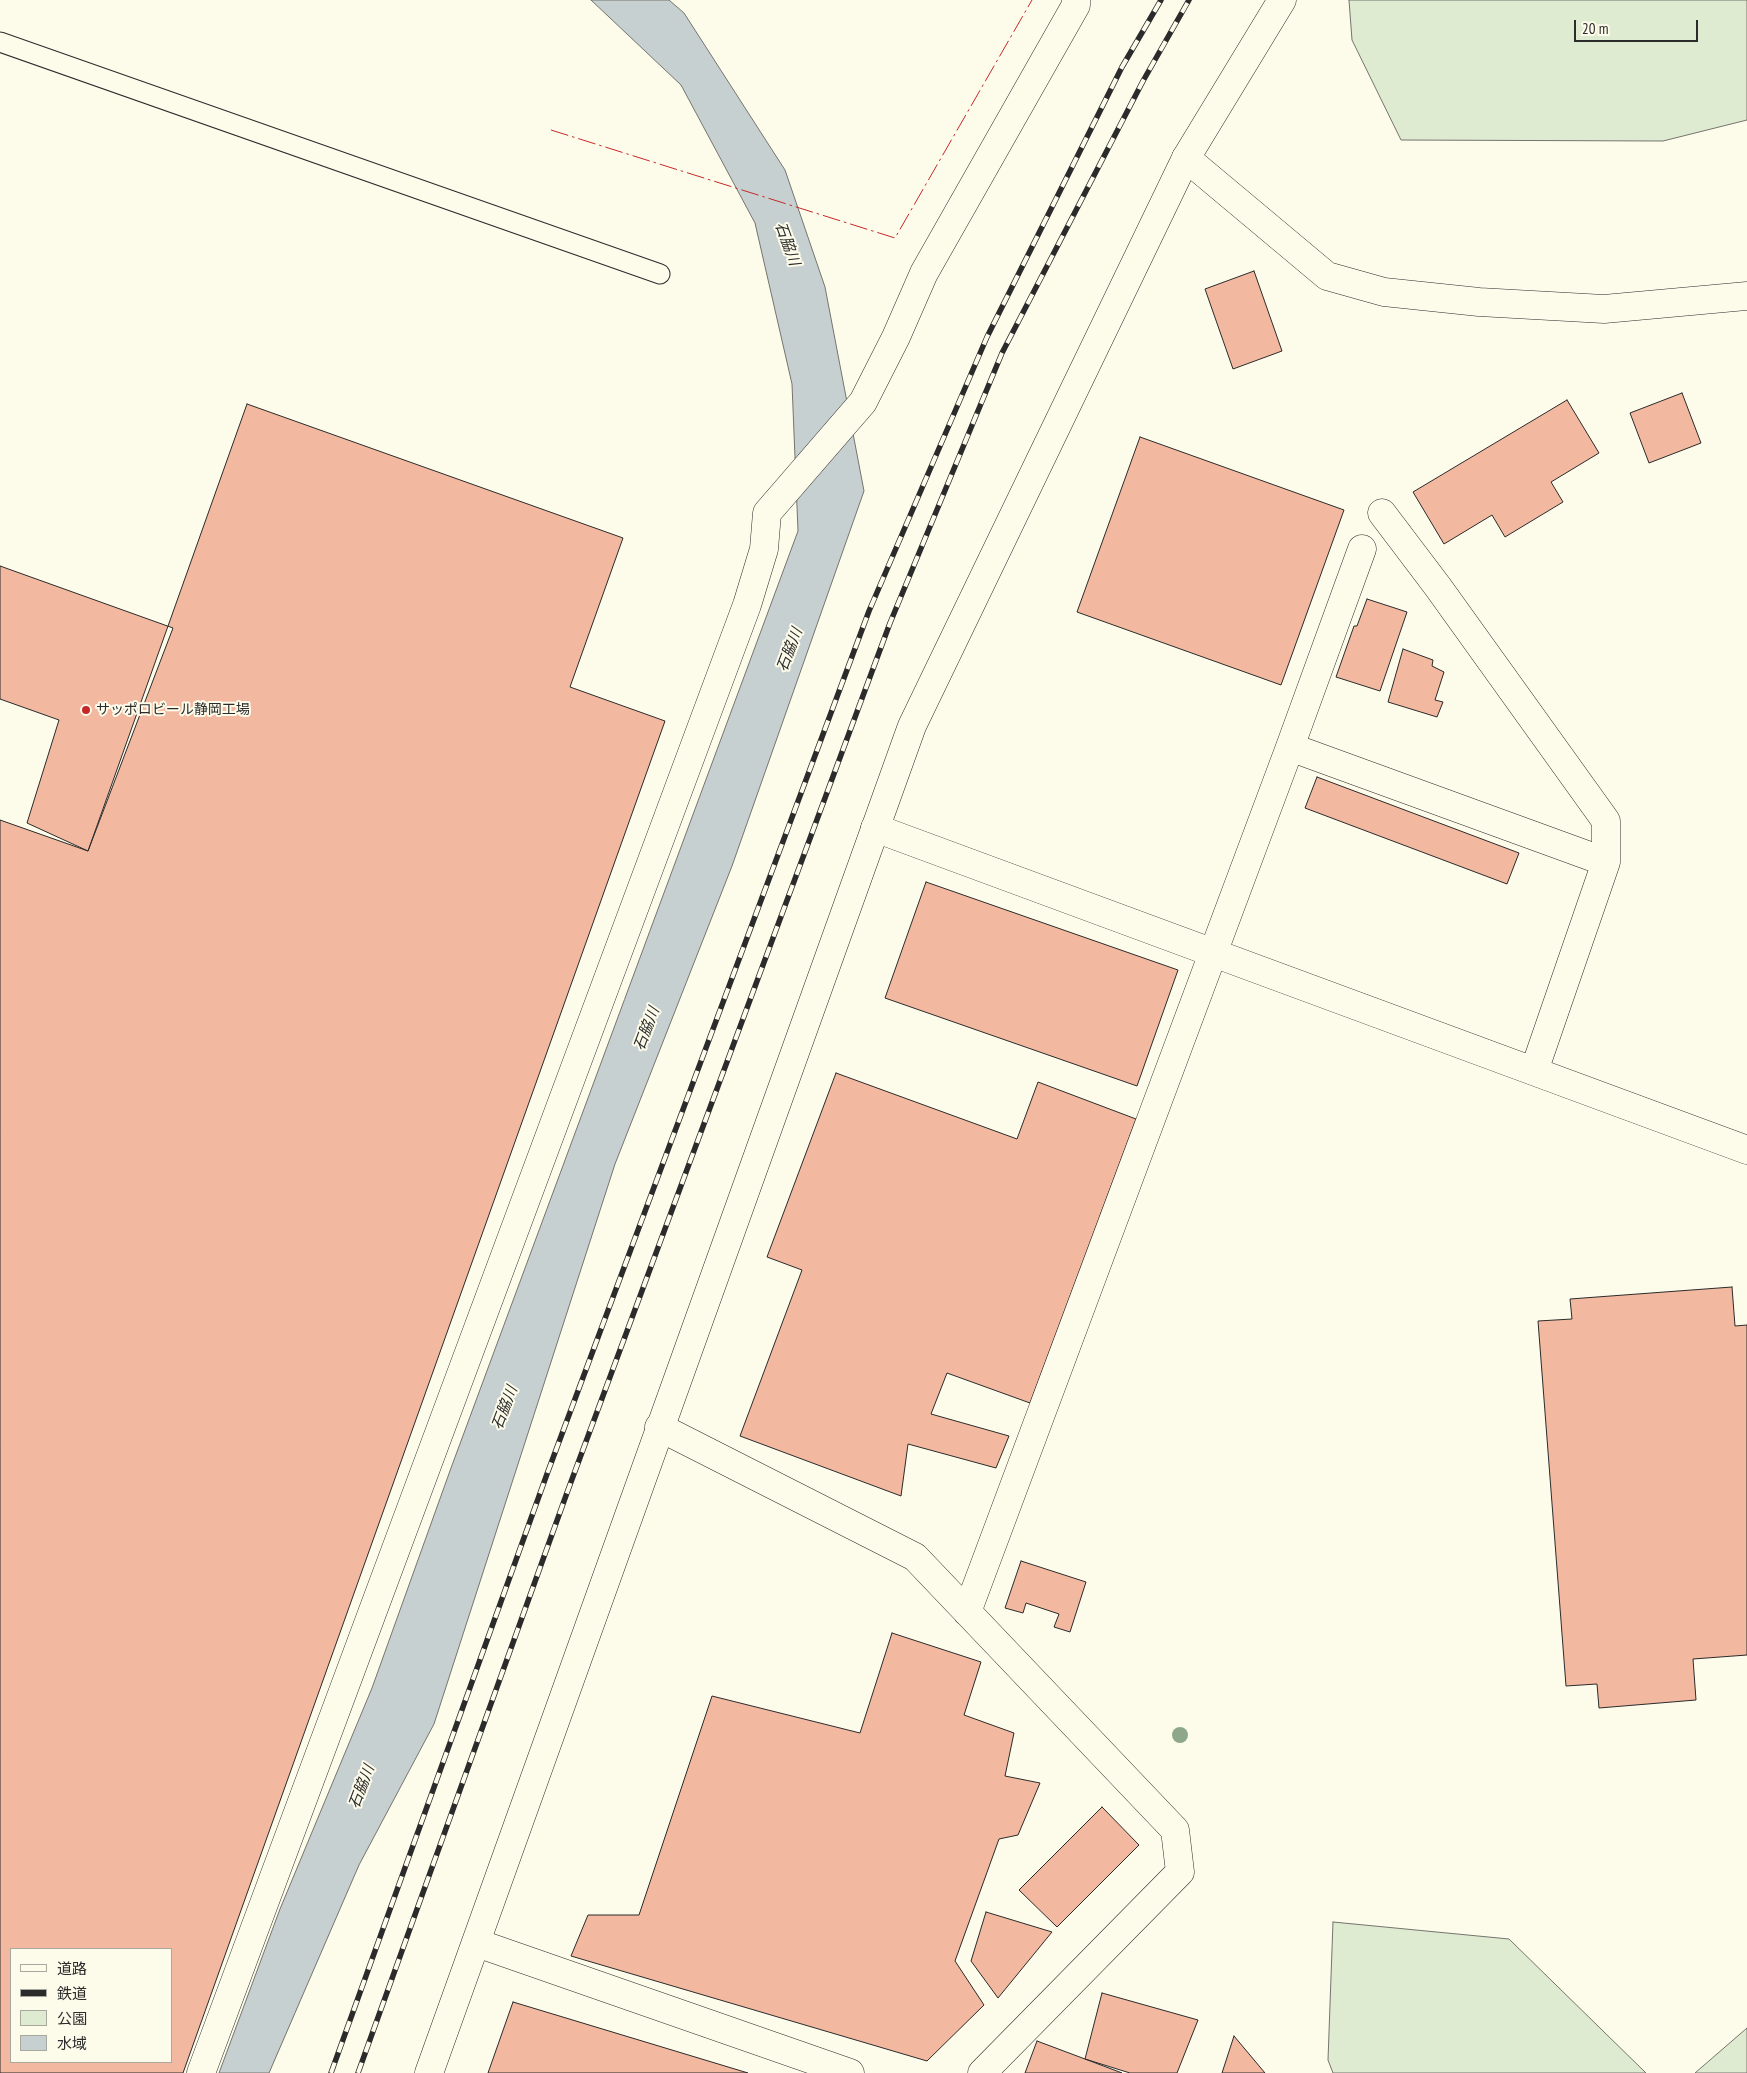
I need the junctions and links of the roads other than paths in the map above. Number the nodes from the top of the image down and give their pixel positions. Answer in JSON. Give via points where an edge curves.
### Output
{"nodes":[{"id":1,"x":1076,"y":0,"type":"edge"},
{"id":2,"x":1282,"y":0,"type":"edge"},
{"id":3,"x":0,"y":42,"type":"edge"},
{"id":4,"x":1186,"y":158,"type":"junction"},
{"id":5,"x":660,"y":274,"type":"dead end"},
{"id":6,"x":1747,"y":296,"type":"edge"},
{"id":7,"x":1382,"y":513,"type":"dead end"},
{"id":8,"x":1362,"y":549,"type":"dead end"},
{"id":9,"x":1290,"y":747,"type":"junction"},
{"id":10,"x":875,"y":828,"type":"junction"},
{"id":11,"x":1606,"y":862,"type":"junction"},
{"id":12,"x":1213,"y":953,"type":"junction"},
{"id":13,"x":1534,"y":1071,"type":"junction"},
{"id":14,"x":1747,"y":1150,"type":"edge"},
{"id":15,"x":659,"y":1427,"type":"junction"},
{"id":16,"x":967,"y":1612,"type":"junction"},
{"id":17,"x":477,"y":1943,"type":"junction"},
{"id":18,"x":201,"y":2073,"type":"edge"},
{"id":19,"x":429,"y":2073,"type":"edge"},
{"id":20,"x":850,"y":2073,"type":"edge"},
{"id":21,"x":982,"y":2073,"type":"edge"}],
"edges":[{"from":1,"to":18,"type":"street","via":[[924,273],[863,402],[767,513],[764,549],[747,605]]},
{"from":2,"to":4,"type":"street"},
{"from":3,"to":5,"type":"lane"},
{"from":4,"to":6,"type":"street","via":[[1327,276],[1384,292],[1479,302],[1604,309]]},
{"from":4,"to":10,"type":"street","via":[[912,726]]},
{"from":7,"to":11,"type":"street","via":[[1606,821]]},
{"from":8,"to":9,"type":"street"},
{"from":9,"to":11,"type":"street"},
{"from":9,"to":12,"type":"street"},
{"from":10,"to":12,"type":"street"},
{"from":10,"to":15,"type":"street"},
{"from":11,"to":13,"type":"street"},
{"from":12,"to":13,"type":"street"},
{"from":12,"to":16,"type":"street"},
{"from":13,"to":14,"type":"street"},
{"from":15,"to":16,"type":"street","via":[[915,1557]]},
{"from":15,"to":17,"type":"street"},
{"from":16,"to":21,"type":"street","via":[[1174,1830],[1180,1872]]},
{"from":17,"to":19,"type":"street"},
{"from":17,"to":20,"type":"street"}]}
